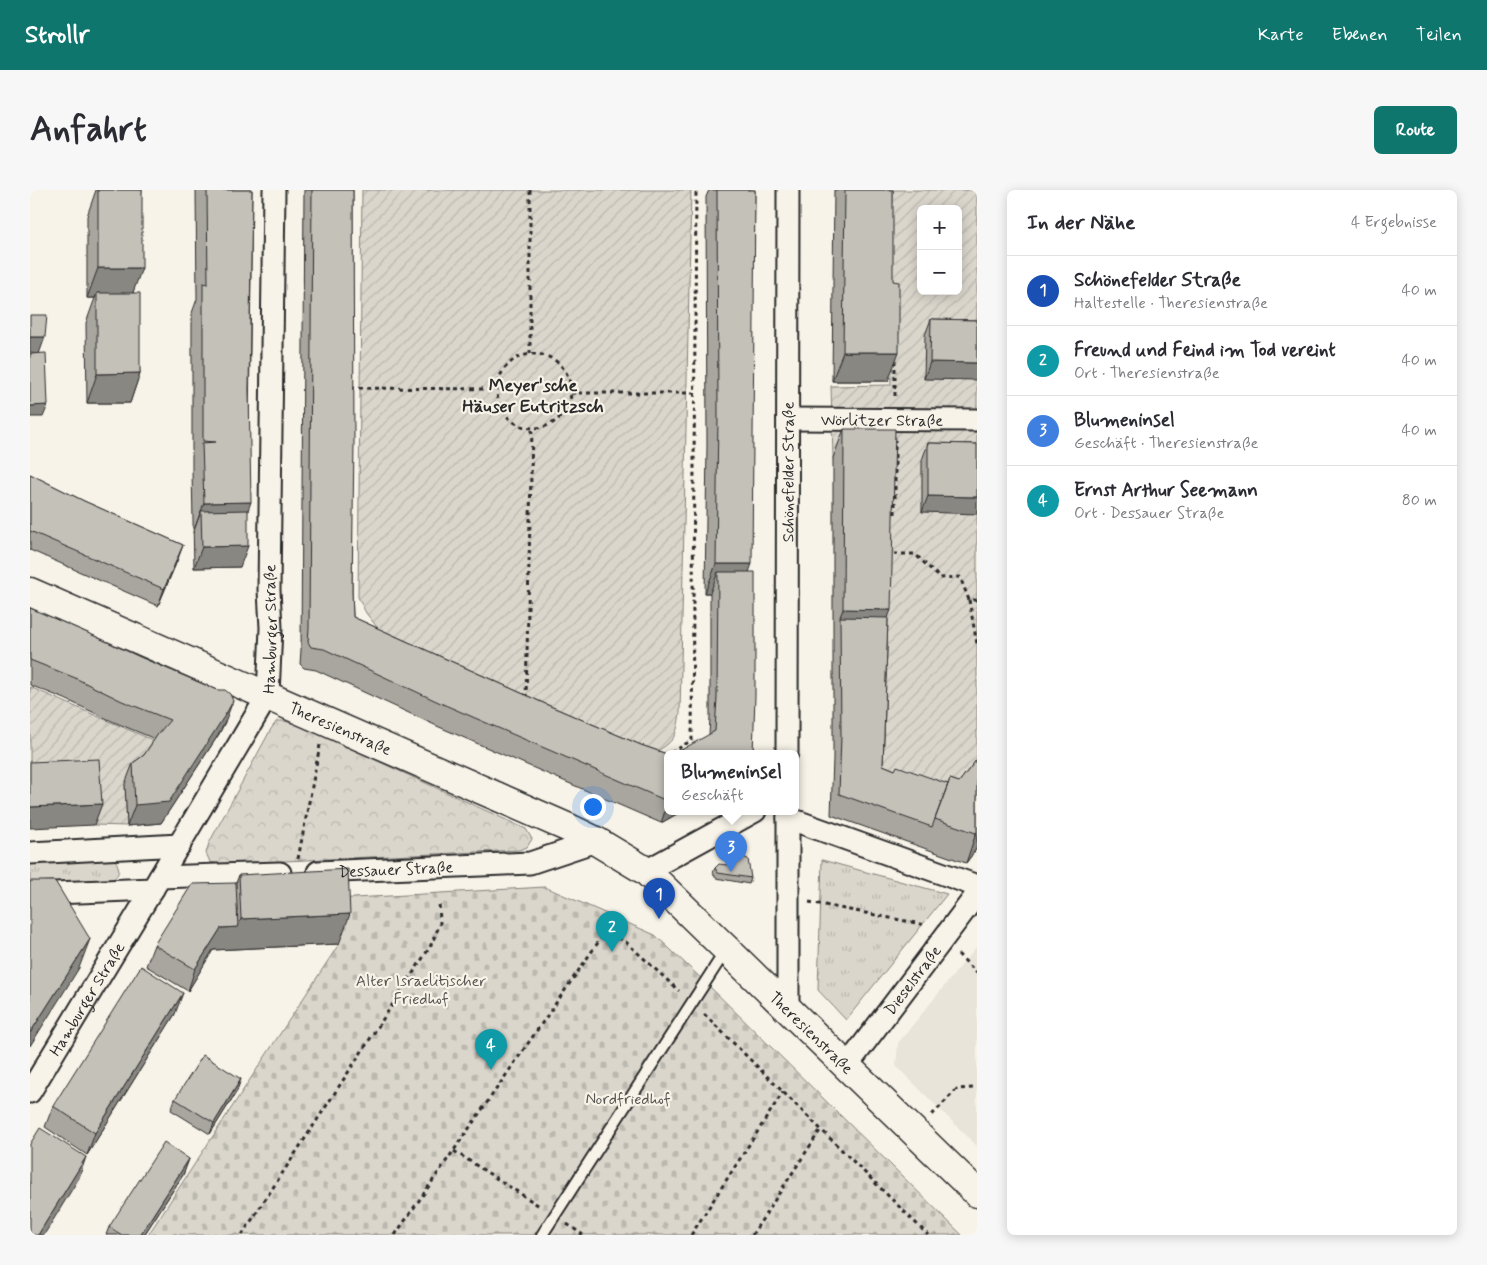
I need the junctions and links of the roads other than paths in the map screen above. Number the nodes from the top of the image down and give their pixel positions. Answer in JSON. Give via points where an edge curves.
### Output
{"nodes":[{"id":1,"x":274,"y":190,"type":"edge"},
{"id":2,"x":788,"y":190,"type":"edge"},
{"id":3,"x":788,"y":419,"type":"junction"},
{"id":4,"x":977,"y":420,"type":"edge"},
{"id":5,"x":30,"y":592,"type":"edge"},
{"id":6,"x":268,"y":695,"type":"junction"},
{"id":7,"x":788,"y":750,"type":"edge"},
{"id":8,"x":748,"y":815,"type":"edge"},
{"id":9,"x":788,"y":815,"type":"edge"},
{"id":10,"x":791,"y":815,"type":"edge"},
{"id":11,"x":596,"y":840,"type":"junction"},
{"id":12,"x":180,"y":844,"type":"junction"},
{"id":13,"x":30,"y":853,"type":"edge"},
{"id":14,"x":646,"y":871,"type":"junction"},
{"id":15,"x":157,"y":883,"type":"junction"},
{"id":16,"x":977,"y":886,"type":"edge"},
{"id":17,"x":30,"y":894,"type":"edge"},
{"id":18,"x":977,"y":894,"type":"edge"},
{"id":19,"x":727,"y":948,"type":"junction"},
{"id":20,"x":788,"y":1010,"type":"junction"},
{"id":21,"x":847,"y":1066,"type":"junction"},
{"id":22,"x":30,"y":1092,"type":"edge"},
{"id":23,"x":977,"y":1193,"type":"edge"},
{"id":24,"x":542,"y":1235,"type":"edge"}],
"edges":[{"from":1,"to":6,"type":"street","name":"Hamburger Straße"},
{"from":2,"to":3,"type":"street","name":"Schönefelder Straße"},
{"from":3,"to":4,"type":"street","name":"Wörlitzer Straße"},
{"from":3,"to":7,"type":"street","name":"Schönefelder Straße"},
{"from":5,"to":6,"type":"main road","name":"Theresienstraße"},
{"from":6,"to":11,"type":"main road","name":"Theresienstraße"},
{"from":6,"to":12,"type":"street","name":"Hamburger Straße"},
{"from":8,"to":14,"type":"street"},
{"from":9,"to":20,"type":"street"},
{"from":10,"to":16,"type":"street"},
{"from":11,"to":14,"type":"main road","name":"Theresienstraße"},
{"from":11,"to":15,"type":"street","name":"Dessauer Straße","via":[[530,863],[296,872]]},
{"from":12,"to":13,"type":"street"},
{"from":12,"to":15,"type":"street","name":"Hamburger Straße"},
{"from":14,"to":19,"type":"main road","name":"Theresienstraße"},
{"from":15,"to":17,"type":"street","name":"Dessauer Straße"},
{"from":15,"to":22,"type":"street","name":"Hamburger Straße"},
{"from":18,"to":21,"type":"street","name":"Dieselstraße"},
{"from":19,"to":20,"type":"main road","name":"Theresienstraße"},
{"from":19,"to":24,"type":"lane"},
{"from":20,"to":21,"type":"main road","name":"Theresienstraße"},
{"from":21,"to":23,"type":"main road","name":"Theresienstraße"}]}
